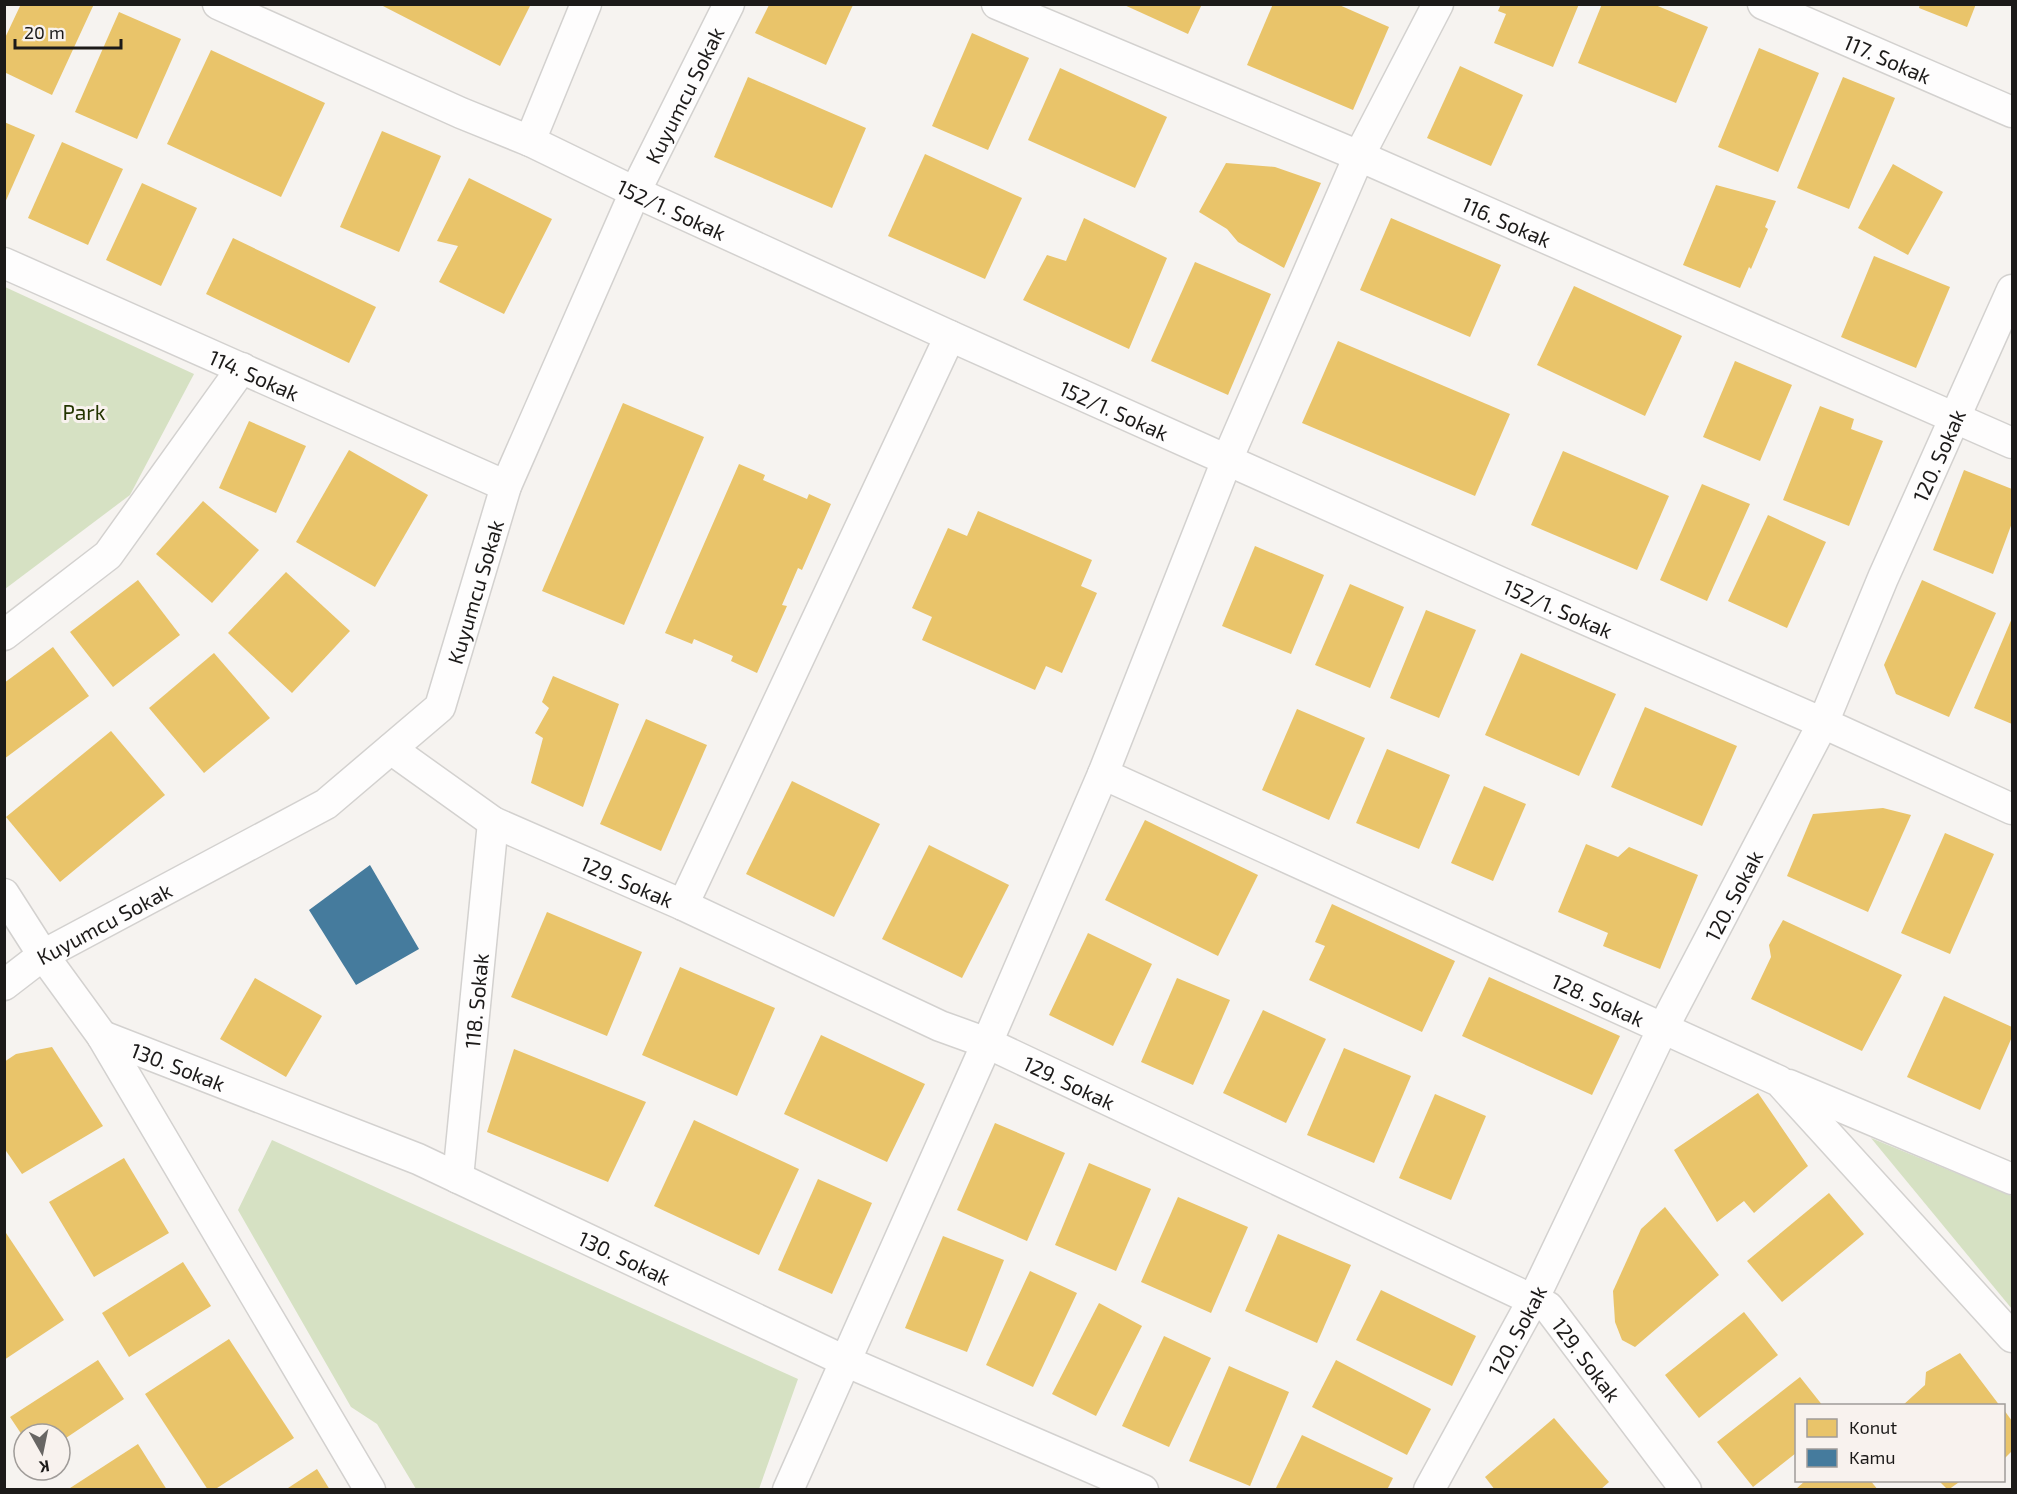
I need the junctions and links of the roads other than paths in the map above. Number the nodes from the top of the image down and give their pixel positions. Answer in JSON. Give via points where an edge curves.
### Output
{"nodes":[{"id":1,"x":218,"y":4,"type":"edge"},
{"id":2,"x":586,"y":4,"type":"edge"},
{"id":3,"x":729,"y":4,"type":"edge"},
{"id":4,"x":997,"y":4,"type":"edge"},
{"id":5,"x":1437,"y":4,"type":"edge"},
{"id":6,"x":1763,"y":4,"type":"edge"},
{"id":7,"x":2013,"y":112,"type":"edge"},
{"id":8,"x":530,"y":141,"type":"junction"},
{"id":9,"x":1359,"y":156,"type":"junction"},
{"id":10,"x":635,"y":192,"type":"junction"},
{"id":11,"x":4,"y":263,"type":"edge"},
{"id":12,"x":2013,"y":290,"type":"edge"},
{"id":13,"x":950,"y":336,"type":"junction"},
{"id":14,"x":242,"y":368,"type":"junction"},
{"id":15,"x":1955,"y":417,"type":"junction"},
{"id":16,"x":2013,"y":443,"type":"edge"},
{"id":17,"x":1227,"y":460,"type":"junction"},
{"id":18,"x":506,"y":486,"type":"junction"},
{"id":19,"x":4,"y":635,"type":"edge"},
{"id":20,"x":1823,"y":723,"type":"junction"},
{"id":21,"x":391,"y":749,"type":"junction"},
{"id":22,"x":1102,"y":774,"type":"junction"},
{"id":23,"x":2013,"y":809,"type":"edge"},
{"id":24,"x":493,"y":822,"type":"junction"},
{"id":25,"x":4,"y":894,"type":"edge"},
{"id":26,"x":683,"y":904,"type":"junction"},
{"id":27,"x":43,"y":955,"type":"junction"},
{"id":28,"x":4,"y":985,"type":"edge"},
{"id":29,"x":1663,"y":1028,"type":"junction"},
{"id":30,"x":102,"y":1036,"type":"junction"},
{"id":31,"x":987,"y":1043,"type":"junction"},
{"id":32,"x":1779,"y":1081,"type":"junction"},
{"id":33,"x":458,"y":1178,"type":"junction"},
{"id":34,"x":2013,"y":1179,"type":"edge"},
{"id":35,"x":1533,"y":1300,"type":"junction"},
{"id":36,"x":2013,"y":1337,"type":"edge"},
{"id":37,"x":845,"y":1361,"type":"junction"},
{"id":38,"x":370,"y":1490,"type":"edge"},
{"id":39,"x":788,"y":1490,"type":"edge"},
{"id":40,"x":1143,"y":1490,"type":"edge"},
{"id":41,"x":1429,"y":1490,"type":"edge"},
{"id":42,"x":1686,"y":1490,"type":"edge"}],
"edges":[{"from":1,"to":8,"type":"street","name":"152/1. Sokak"},
{"from":2,"to":8,"type":"street"},
{"from":3,"to":10,"type":"street","name":"Kuyumcu Sokak"},
{"from":4,"to":9,"type":"street","name":"116. Sokak"},
{"from":5,"to":9,"type":"street"},
{"from":6,"to":7,"type":"street","name":"117. Sokak"},
{"from":8,"to":10,"type":"street","name":"152/1. Sokak"},
{"from":9,"to":15,"type":"street","name":"116. Sokak"},
{"from":9,"to":17,"type":"street"},
{"from":10,"to":13,"type":"street","name":"152/1. Sokak"},
{"from":10,"to":18,"type":"street","name":"Kuyumcu Sokak"},
{"from":11,"to":14,"type":"street","name":"114. Sokak"},
{"from":12,"to":15,"type":"street","name":"120. Sokak"},
{"from":13,"to":17,"type":"street","name":"152/1. Sokak"},
{"from":13,"to":26,"type":"street"},
{"from":14,"to":18,"type":"street","name":"114. Sokak"},
{"from":14,"to":19,"type":"street","via":[[108,555]]},
{"from":15,"to":16,"type":"street","name":"116. Sokak"},
{"from":15,"to":20,"type":"street","name":"120. Sokak"},
{"from":17,"to":20,"type":"street","name":"152/1. Sokak"},
{"from":17,"to":22,"type":"street"},
{"from":18,"to":21,"type":"street","name":"Kuyumcu Sokak","via":[[440,707]]},
{"from":20,"to":23,"type":"street","name":"152/1. Sokak"},
{"from":20,"to":29,"type":"street","name":"120. Sokak"},
{"from":21,"to":24,"type":"street","name":"129. Sokak"},
{"from":21,"to":27,"type":"street","name":"Kuyumcu Sokak","via":[[326,804]]},
{"from":22,"to":29,"type":"street","name":"128. Sokak"},
{"from":22,"to":31,"type":"street"},
{"from":24,"to":26,"type":"street","name":"129. Sokak"},
{"from":24,"to":33,"type":"street","name":"118. Sokak"},
{"from":25,"to":27,"type":"street"},
{"from":26,"to":31,"type":"street","name":"129. Sokak","via":[[940,1026]]},
{"from":27,"to":28,"type":"street","name":"Kuyumcu Sokak"},
{"from":27,"to":30,"type":"street"},
{"from":29,"to":32,"type":"street","name":"128. Sokak"},
{"from":29,"to":35,"type":"street","name":"120. Sokak"},
{"from":30,"to":33,"type":"street","name":"130. Sokak"},
{"from":30,"to":38,"type":"street"},
{"from":31,"to":35,"type":"street","name":"129. Sokak"},
{"from":31,"to":37,"type":"street"},
{"from":32,"to":34,"type":"street"},
{"from":32,"to":36,"type":"street","name":"128. Sokak"},
{"from":33,"to":37,"type":"street","name":"130. Sokak"},
{"from":35,"to":41,"type":"street","name":"120. Sokak"},
{"from":35,"to":42,"type":"street","name":"129. Sokak","via":[[1548,1307]]},
{"from":37,"to":39,"type":"street"},
{"from":37,"to":40,"type":"street","name":"130. Sokak"}]}
